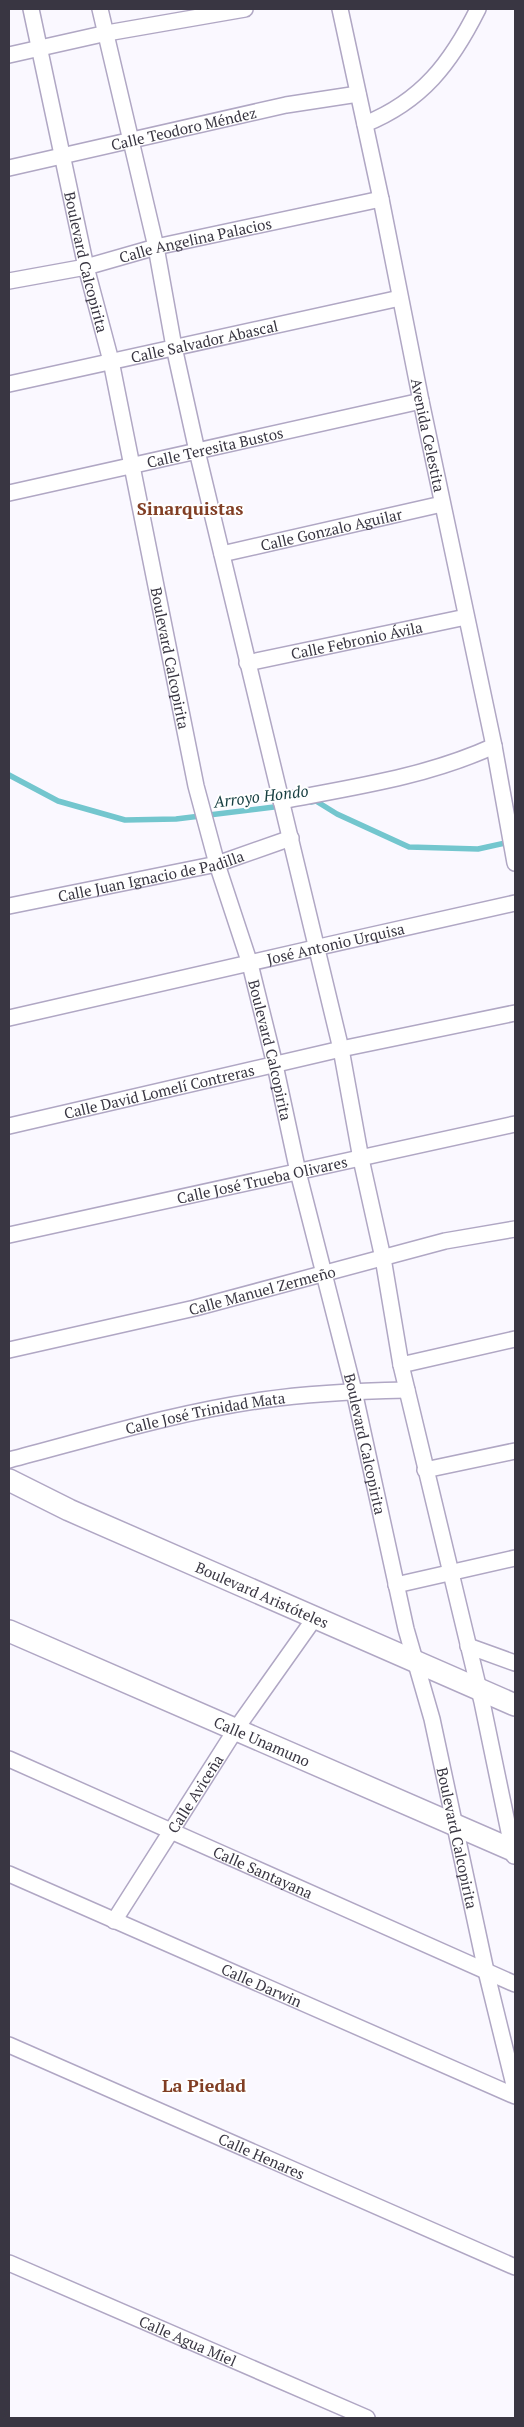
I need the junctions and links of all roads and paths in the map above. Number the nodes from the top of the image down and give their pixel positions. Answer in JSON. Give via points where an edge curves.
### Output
{"nodes":[{"id":1,"x":31,"y":9,"type":"edge"},
{"id":2,"x":100,"y":9,"type":"edge"},
{"id":3,"x":245,"y":9,"type":"edge"},
{"id":4,"x":340,"y":9,"type":"edge"},
{"id":5,"x":478,"y":9,"type":"edge"},
{"id":6,"x":107,"y":33,"type":"junction"},
{"id":7,"x":38,"y":48,"type":"junction"},
{"id":8,"x":9,"y":55,"type":"edge"},
{"id":9,"x":358,"y":94,"type":"junction"},
{"id":10,"x":364,"y":124,"type":"junction"},
{"id":11,"x":132,"y":139,"type":"junction"},
{"id":12,"x":63,"y":157,"type":"junction"},
{"id":13,"x":9,"y":168,"type":"edge"},
{"id":14,"x":382,"y":199,"type":"junction"},
{"id":15,"x":156,"y":247,"type":"junction"},
{"id":16,"x":86,"y":267,"type":"junction"},
{"id":17,"x":9,"y":281,"type":"edge"},
{"id":18,"x":400,"y":298,"type":"junction"},
{"id":19,"x":174,"y":347,"type":"junction"},
{"id":20,"x":111,"y":361,"type":"junction"},
{"id":21,"x":9,"y":384,"type":"edge"},
{"id":22,"x":421,"y":401,"type":"junction"},
{"id":23,"x":197,"y":451,"type":"junction"},
{"id":24,"x":132,"y":464,"type":"junction"},
{"id":25,"x":9,"y":493,"type":"edge"},
{"id":26,"x":442,"y":504,"type":"junction"},
{"id":27,"x":222,"y":554,"type":"junction"},
{"id":28,"x":466,"y":617,"type":"junction"},
{"id":29,"x":247,"y":663,"type":"junction"},
{"id":30,"x":494,"y":746,"type":"junction"},
{"id":31,"x":281,"y":803,"type":"junction"},
{"id":32,"x":291,"y":838,"type":"junction"},
{"id":33,"x":515,"y":859,"type":"edge"},
{"id":34,"x":217,"y":864,"type":"junction"},
{"id":35,"x":515,"y":903,"type":"edge"},
{"id":36,"x":9,"y":906,"type":"edge"},
{"id":37,"x":316,"y":946,"type":"junction"},
{"id":38,"x":250,"y":964,"type":"junction"},
{"id":39,"x":515,"y":1013,"type":"edge"},
{"id":40,"x":9,"y":1018,"type":"edge"},
{"id":41,"x":341,"y":1049,"type":"junction"},
{"id":42,"x":275,"y":1064,"type":"junction"},
{"id":43,"x":515,"y":1124,"type":"edge"},
{"id":44,"x":9,"y":1126,"type":"edge"},
{"id":45,"x":360,"y":1158,"type":"junction"},
{"id":46,"x":298,"y":1172,"type":"junction"},
{"id":47,"x":515,"y":1229,"type":"edge"},
{"id":48,"x":9,"y":1236,"type":"edge"},
{"id":49,"x":384,"y":1258,"type":"junction"},
{"id":50,"x":324,"y":1272,"type":"junction"},
{"id":51,"x":515,"y":1339,"type":"edge"},
{"id":52,"x":9,"y":1350,"type":"edge"},
{"id":53,"x":401,"y":1364,"type":"junction"},
{"id":54,"x":407,"y":1390,"type":"junction"},
{"id":55,"x":354,"y":1391,"type":"junction"},
{"id":56,"x":515,"y":1451,"type":"edge"},
{"id":57,"x":425,"y":1470,"type":"junction"},
{"id":58,"x":9,"y":1475,"type":"edge"},
{"id":59,"x":515,"y":1558,"type":"edge"},
{"id":60,"x":451,"y":1573,"type":"junction"},
{"id":61,"x":396,"y":1585,"type":"junction"},
{"id":62,"x":314,"y":1619,"type":"junction"},
{"id":63,"x":9,"y":1632,"type":"edge"},
{"id":64,"x":468,"y":1646,"type":"junction"},
{"id":65,"x":416,"y":1663,"type":"junction"},
{"id":66,"x":515,"y":1663,"type":"edge"},
{"id":67,"x":479,"y":1690,"type":"junction"},
{"id":68,"x":515,"y":1705,"type":"edge"},
{"id":69,"x":236,"y":1730,"type":"junction"},
{"id":70,"x":9,"y":1759,"type":"edge"},
{"id":71,"x":456,"y":1826,"type":"junction"},
{"id":72,"x":170,"y":1831,"type":"junction"},
{"id":73,"x":514,"y":1853,"type":"edge"},
{"id":74,"x":9,"y":1874,"type":"edge"},
{"id":75,"x":114,"y":1921,"type":"junction"},
{"id":76,"x":486,"y":1971,"type":"junction"},
{"id":77,"x":515,"y":1984,"type":"edge"},
{"id":78,"x":9,"y":2045,"type":"edge"},
{"id":79,"x":515,"y":2089,"type":"edge"},
{"id":80,"x":515,"y":2096,"type":"edge"},
{"id":81,"x":9,"y":2263,"type":"edge"},
{"id":82,"x":515,"y":2267,"type":"edge"},
{"id":83,"x":367,"y":2418,"type":"edge"}],
"edges":[{"from":1,"to":7,"type":"street","name":"Boulevard Calcopirita"},
{"from":2,"to":6,"type":"street"},
{"from":3,"to":6,"type":"street"},
{"from":4,"to":9,"type":"street","name":"Avenida Celestita"},
{"from":5,"to":10,"type":"street","via":[[464,37],[431,82],[392,113]]},
{"from":6,"to":7,"type":"street"},
{"from":6,"to":11,"type":"street"},
{"from":7,"to":8,"type":"street"},
{"from":7,"to":12,"type":"street","name":"Boulevard Calcopirita"},
{"from":9,"to":10,"type":"street","name":"Avenida Celestita"},
{"from":9,"to":11,"type":"street","name":"Calle Teodoro Méndez","via":[[286,105]]},
{"from":10,"to":14,"type":"street","name":"Avenida Celestita"},
{"from":11,"to":12,"type":"street","name":"Calle Teodoro Méndez"},
{"from":11,"to":15,"type":"street"},
{"from":12,"to":13,"type":"street","name":"Calle Teodoro Méndez"},
{"from":12,"to":16,"type":"street","name":"Boulevard Calcopirita"},
{"from":14,"to":15,"type":"street","name":"Calle Angelina Palacios"},
{"from":14,"to":18,"type":"street","name":"Avenida Celestita"},
{"from":15,"to":16,"type":"street","name":"Calle Angelina Palacios"},
{"from":15,"to":19,"type":"street"},
{"from":16,"to":17,"type":"street","name":"Calle Angelina Palacios"},
{"from":16,"to":20,"type":"street","name":"Boulevard Calcopirita"},
{"from":18,"to":19,"type":"street","name":"Calle Salvador Abascal"},
{"from":18,"to":22,"type":"street","name":"Avenida Celestita"},
{"from":19,"to":20,"type":"street","name":"Calle Salvador Abascal"},
{"from":19,"to":23,"type":"street"},
{"from":20,"to":21,"type":"street","name":"Calle Salvador Abascal"},
{"from":20,"to":24,"type":"street","name":"Boulevard Calcopirita"},
{"from":22,"to":23,"type":"street","name":"Calle Teresita Bustos"},
{"from":22,"to":26,"type":"street","name":"Avenida Celestita"},
{"from":23,"to":24,"type":"street","name":"Calle Teresita Bustos"},
{"from":23,"to":27,"type":"street"},
{"from":24,"to":25,"type":"street","name":"Calle Teresita Bustos"},
{"from":24,"to":34,"type":"street","name":"Boulevard Calcopirita","via":[[196,786]]},
{"from":26,"to":27,"type":"street","name":"Calle Gonzalo Aguilar"},
{"from":26,"to":28,"type":"street","name":"Avenida Celestita"},
{"from":27,"to":29,"type":"street"},
{"from":28,"to":29,"type":"street","name":"Calle Febronio Ávila"},
{"from":28,"to":30,"type":"street","name":"Avenida Celestita"},
{"from":29,"to":31,"type":"street"},
{"from":30,"to":31,"type":"street","via":[[462,761],[409,776]]},
{"from":30,"to":33,"type":"street","name":"Avenida Celestita"},
{"from":31,"to":32,"type":"street"},
{"from":32,"to":34,"type":"street","name":"Calle Juan Ignacio de Padilla"},
{"from":32,"to":37,"type":"street"},
{"from":34,"to":36,"type":"street","name":"Calle Juan Ignacio de Padilla"},
{"from":34,"to":38,"type":"street","name":"Boulevard Calcopirita"},
{"from":35,"to":37,"type":"street","name":"José Antonio Urquisa"},
{"from":37,"to":38,"type":"street","name":"José Antonio Urquisa"},
{"from":37,"to":41,"type":"street"},
{"from":38,"to":40,"type":"street","name":"José Antonio Urquisa"},
{"from":38,"to":42,"type":"street","name":"Boulevard Calcopirita"},
{"from":39,"to":41,"type":"street","name":"Calle David Lomelí Contreras"},
{"from":41,"to":42,"type":"street","name":"Calle David Lomelí Contreras"},
{"from":41,"to":45,"type":"street"},
{"from":42,"to":44,"type":"street","name":"Calle David Lomelí Contreras"},
{"from":42,"to":46,"type":"street","name":"Boulevard Calcopirita"},
{"from":43,"to":45,"type":"street","name":"Calle José Trueba Olivares"},
{"from":45,"to":46,"type":"street","name":"Calle José Trueba Olivares"},
{"from":45,"to":49,"type":"street"},
{"from":46,"to":48,"type":"street","name":"Calle José Trueba Olivares"},
{"from":46,"to":50,"type":"street","name":"Boulevard Calcopirita"},
{"from":47,"to":49,"type":"street","name":"Calle Manuel Zermeño","via":[[445,1241]]},
{"from":49,"to":50,"type":"street","name":"Calle Manuel Zermeño"},
{"from":49,"to":53,"type":"street"},
{"from":50,"to":52,"type":"street","name":"Calle Manuel Zermeño","via":[[195,1308]]},
{"from":50,"to":55,"type":"street","name":"Boulevard Calcopirita"},
{"from":51,"to":53,"type":"street"},
{"from":53,"to":54,"type":"street"},
{"from":54,"to":55,"type":"street","name":"Calle José Trinidad Mata"},
{"from":54,"to":57,"type":"street"},
{"from":55,"to":58,"type":"street","name":"Calle José Trinidad Mata","via":[[210,1409]]},
{"from":55,"to":61,"type":"street","name":"Boulevard Calcopirita"},
{"from":56,"to":57,"type":"street"},
{"from":57,"to":60,"type":"street"},
{"from":58,"to":62,"type":"street","name":"Boulevard Aristóteles","via":[[68,1510]]},
{"from":59,"to":60,"type":"street"},
{"from":60,"to":61,"type":"street"},
{"from":60,"to":64,"type":"street"},
{"from":61,"to":65,"type":"street","name":"Boulevard Calcopirita"},
{"from":62,"to":65,"type":"street","name":"Boulevard Aristóteles"},
{"from":62,"to":69,"type":"street","name":"Calle Aviceña"},
{"from":63,"to":69,"type":"street","name":"Calle Unamuno"},
{"from":64,"to":66,"type":"street"},
{"from":64,"to":67,"type":"street"},
{"from":65,"to":67,"type":"street","name":"Boulevard Aristóteles"},
{"from":65,"to":71,"type":"street","name":"Boulevard Calcopirita"},
{"from":67,"to":68,"type":"street","name":"Boulevard Aristóteles"},
{"from":67,"to":73,"type":"street"},
{"from":69,"to":71,"type":"street","name":"Calle Unamuno"},
{"from":69,"to":72,"type":"street","name":"Calle Aviceña"},
{"from":70,"to":72,"type":"street","name":"Calle Santayana"},
{"from":71,"to":73,"type":"street","name":"Calle Unamuno"},
{"from":71,"to":76,"type":"street","name":"Boulevard Calcopirita"},
{"from":72,"to":75,"type":"street","name":"Calle Aviceña"},
{"from":72,"to":76,"type":"street","name":"Calle Santayana"},
{"from":74,"to":75,"type":"street","name":"Calle Darwin"},
{"from":75,"to":80,"type":"street","name":"Calle Darwin"},
{"from":76,"to":77,"type":"street","name":"Calle Santayana"},
{"from":76,"to":79,"type":"street","name":"Boulevard Calcopirita"},
{"from":78,"to":82,"type":"street","name":"Calle Henares"},
{"from":81,"to":83,"type":"street","name":"Calle Agua Miel"}]}
